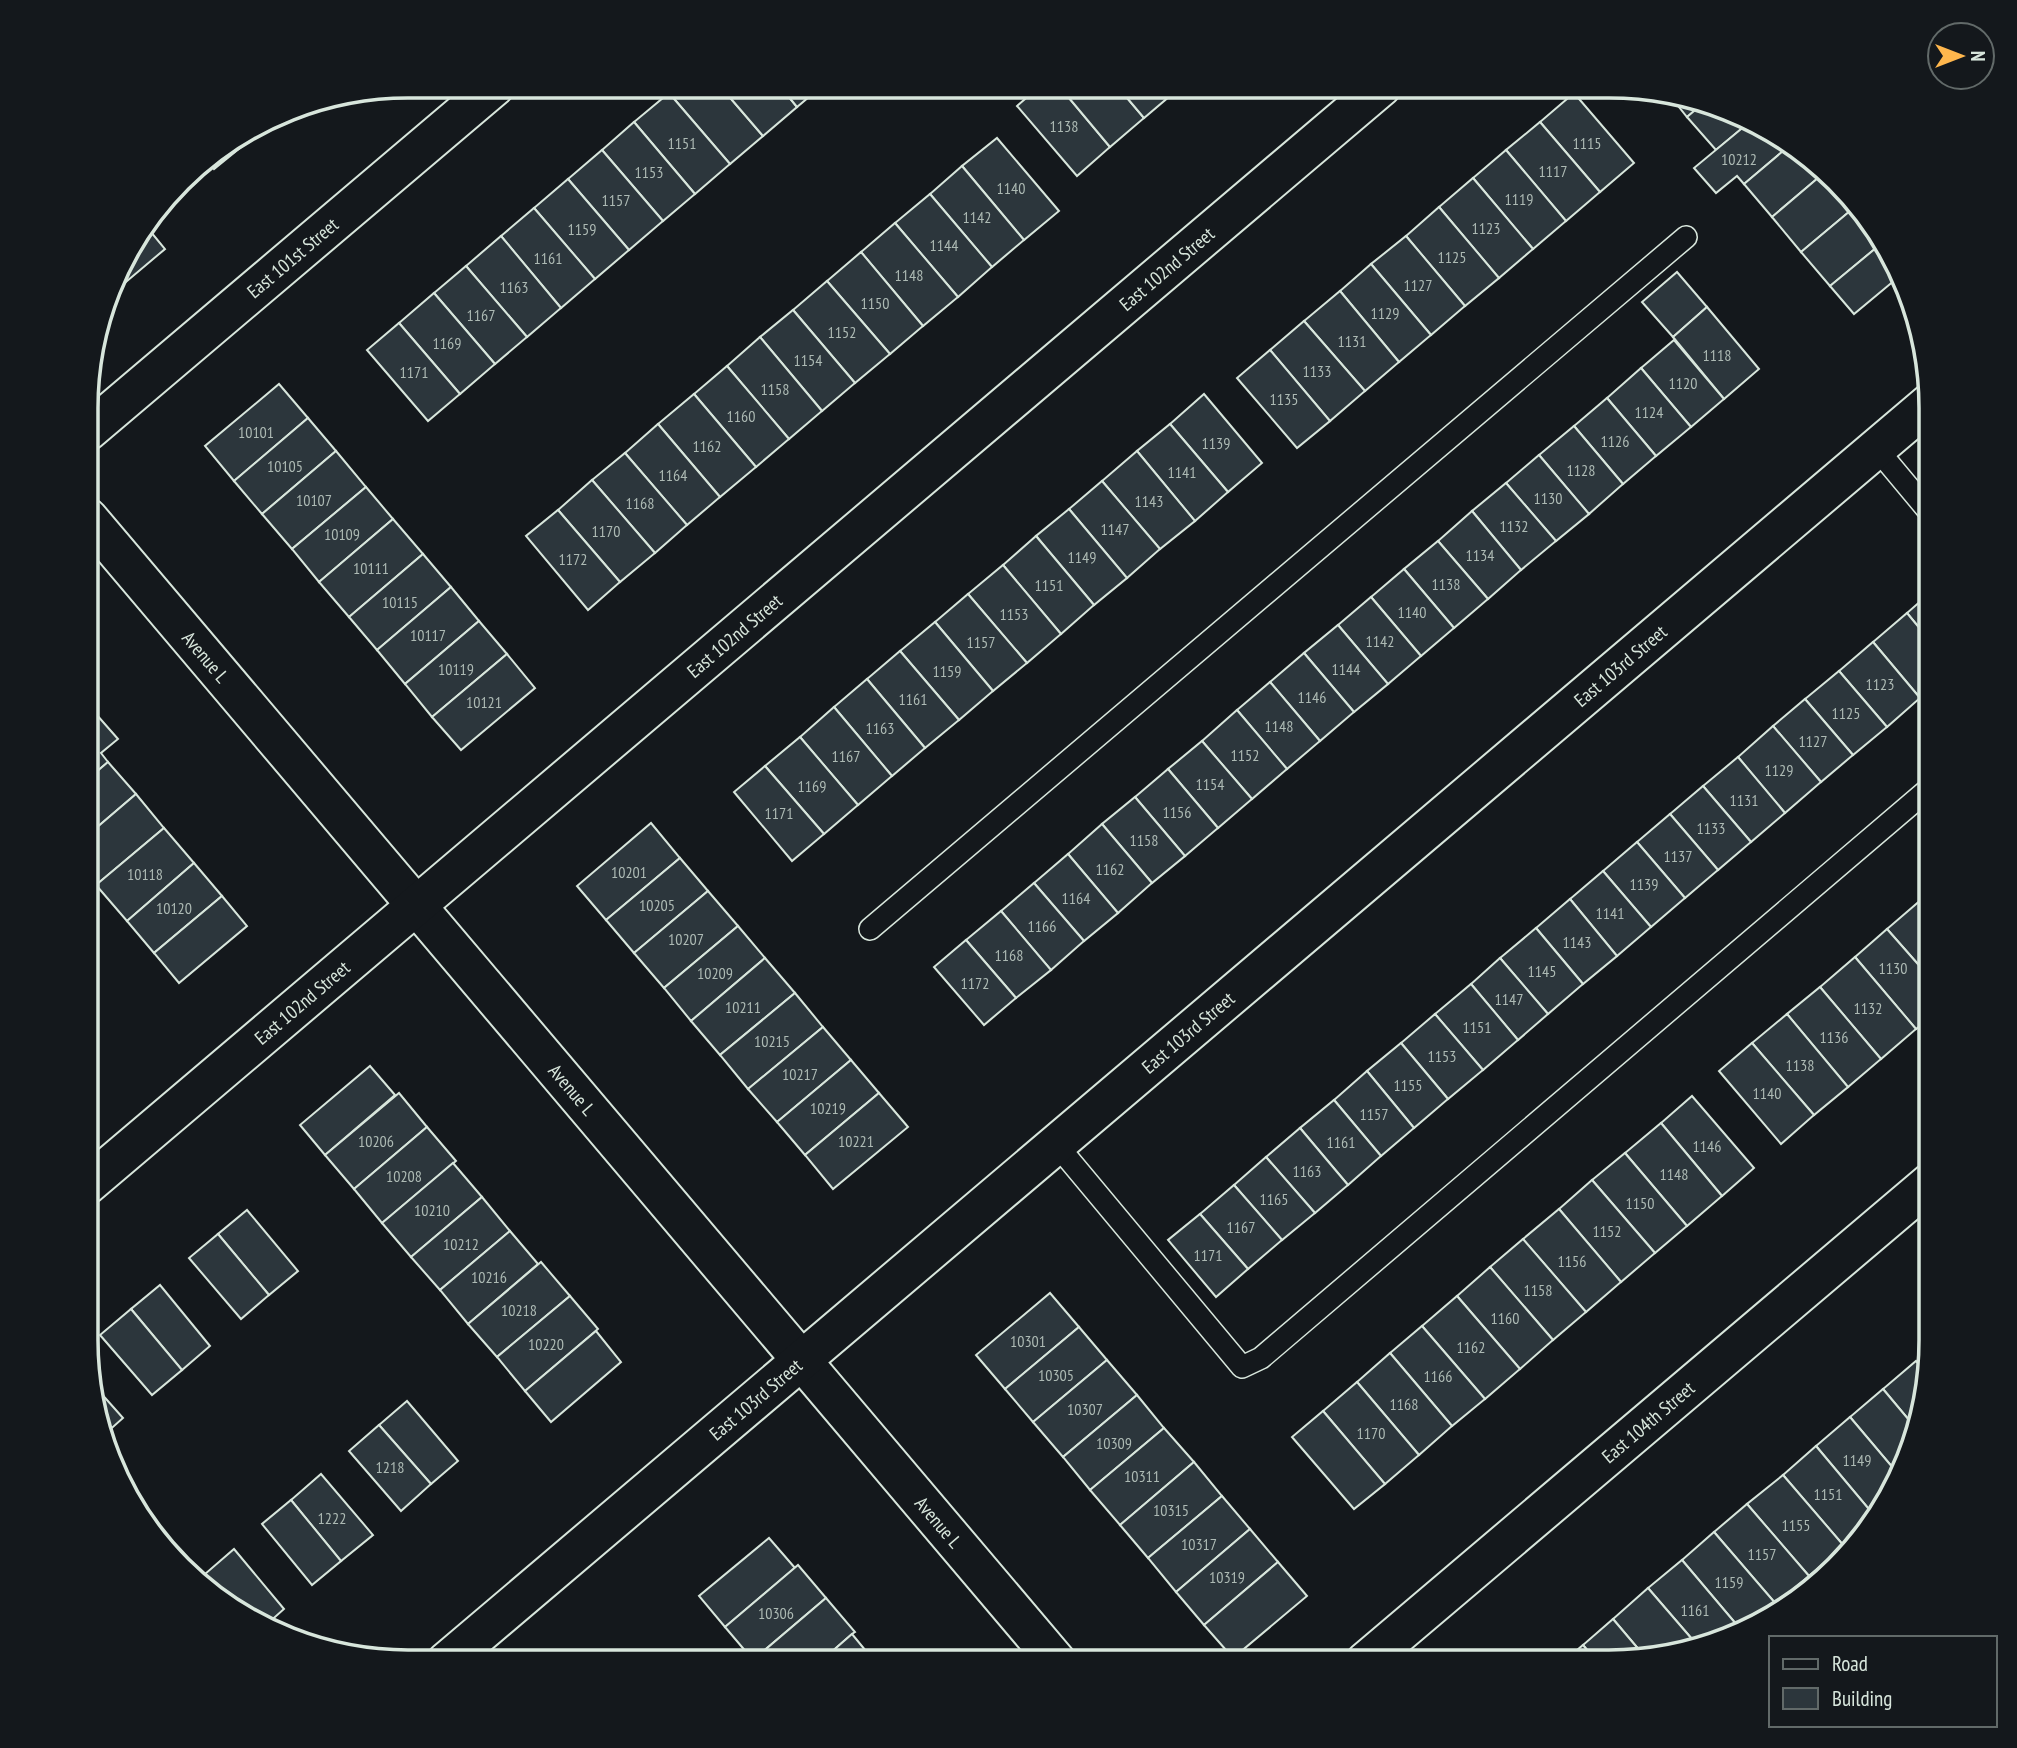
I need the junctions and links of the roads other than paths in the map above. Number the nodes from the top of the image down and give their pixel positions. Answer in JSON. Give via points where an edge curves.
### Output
{"nodes":[{"id":1,"x":481,"y":98,"type":"edge"},
{"id":2,"x":1367,"y":98,"type":"edge"},
{"id":3,"x":1686,"y":237,"type":"dead end"},
{"id":4,"x":1919,"y":412,"type":"edge"},
{"id":5,"x":98,"y":423,"type":"edge"},
{"id":6,"x":1876,"y":448,"type":"junction"},
{"id":7,"x":1919,"y":500,"type":"edge"},
{"id":8,"x":98,"y":530,"type":"edge"},
{"id":9,"x":1919,"y":797,"type":"edge"},
{"id":10,"x":416,"y":906,"type":"junction"},
{"id":11,"x":870,"y":929,"type":"dead end"},
{"id":12,"x":1056,"y":1144,"type":"junction"},
{"id":13,"x":98,"y":1176,"type":"edge"},
{"id":14,"x":1919,"y":1192,"type":"edge"},
{"id":15,"x":801,"y":1361,"type":"junction"},
{"id":16,"x":460,"y":1650,"type":"edge"},
{"id":17,"x":1047,"y":1650,"type":"edge"},
{"id":18,"x":1379,"y":1650,"type":"edge"}],
"edges":[{"from":1,"to":5,"type":"street","name":"East 101st Street"},
{"from":2,"to":10,"type":"street","name":"East 102nd Street"},
{"from":3,"to":11,"type":"lane"},
{"from":4,"to":6,"type":"street","name":"East 103rd Street"},
{"from":6,"to":7,"type":"lane"},
{"from":6,"to":12,"type":"street","name":"East 103rd Street"},
{"from":8,"to":10,"type":"street","name":"Avenue L"},
{"from":9,"to":12,"type":"lane","via":[[1261,1358],[1242,1367]]},
{"from":10,"to":13,"type":"street","name":"East 102nd Street"},
{"from":10,"to":15,"type":"street","name":"Avenue L"},
{"from":12,"to":15,"type":"street","name":"East 103rd Street"},
{"from":14,"to":18,"type":"street","name":"East 104th Street"},
{"from":15,"to":16,"type":"street","name":"East 103rd Street"},
{"from":15,"to":17,"type":"street","name":"Avenue L"}]}
